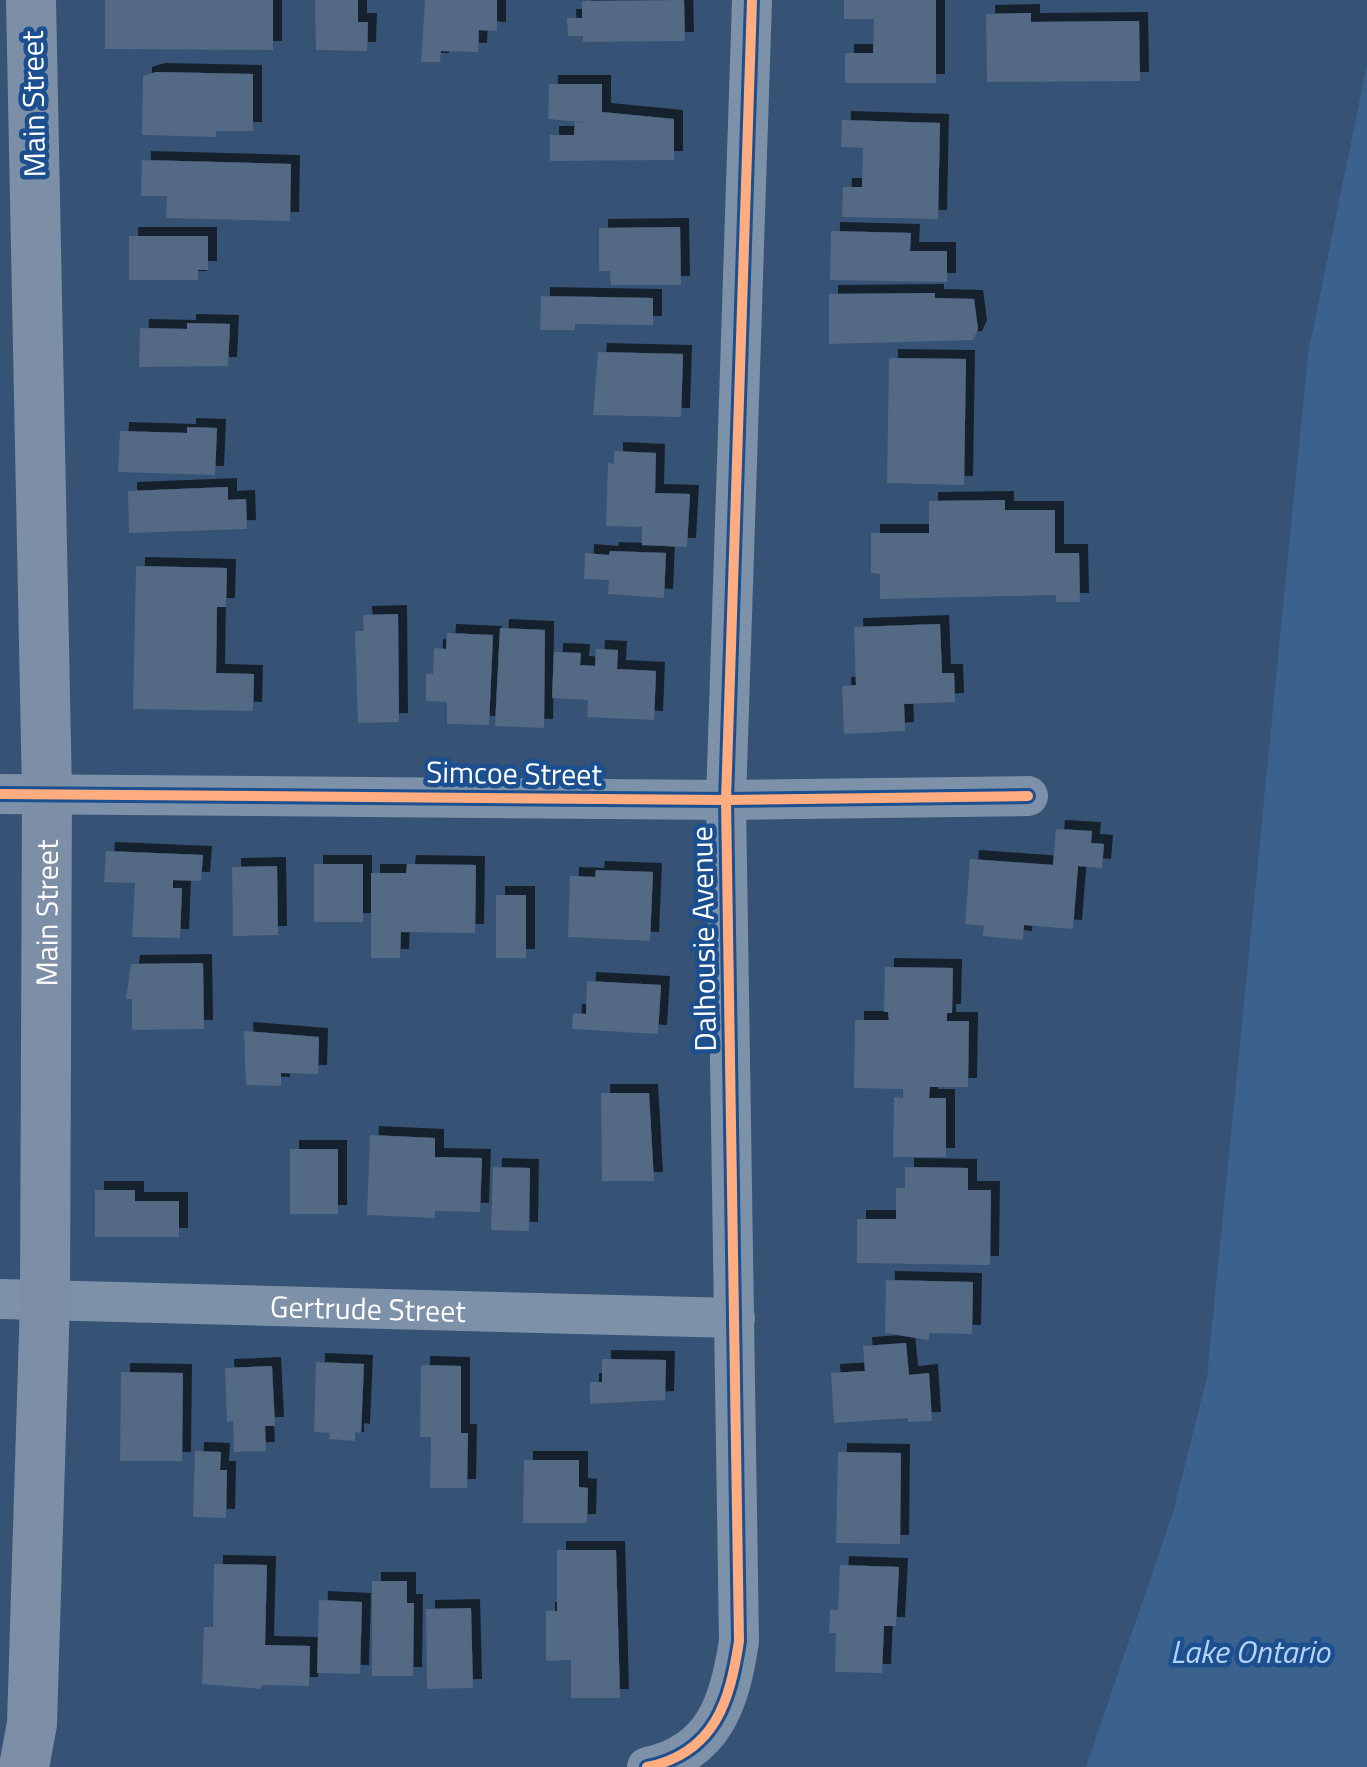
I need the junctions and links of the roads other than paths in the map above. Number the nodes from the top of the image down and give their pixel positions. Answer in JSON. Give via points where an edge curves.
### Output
{"nodes":[{"id":1,"x":32,"y":0,"type":"edge"},
{"id":2,"x":752,"y":0,"type":"edge"},
{"id":3,"x":23,"y":794,"type":"edge"},
{"id":4,"x":1028,"y":796,"type":"dead end"},
{"id":5,"x":726,"y":800,"type":"junction"},
{"id":6,"x":22,"y":1299,"type":"edge"},
{"id":7,"x":735,"y":1318,"type":"junction"},
{"id":8,"x":24,"y":1767,"type":"edge"},
{"id":9,"x":647,"y":1767,"type":"edge"}],
"edges":[{"from":1,"to":3,"type":"main road","name":"Main Street"},
{"from":2,"to":5,"type":"street","name":"Dalhousie Avenue"},
{"from":3,"to":5,"type":"street","name":"Simcoe Street"},
{"from":3,"to":6,"type":"main road","name":"Main Street"},
{"from":4,"to":5,"type":"street","name":"Simcoe Street"},
{"from":5,"to":7,"type":"street","name":"Dalhousie Avenue"},
{"from":6,"to":7,"type":"street","name":"Gertrude Street"},
{"from":6,"to":8,"type":"main road","name":"Main Street","via":[[32,1724]]},
{"from":7,"to":9,"type":"street","name":"Dalhousie Avenue","via":[[739,1641],[730,1696],[712,1728],[686,1752]]}]}
